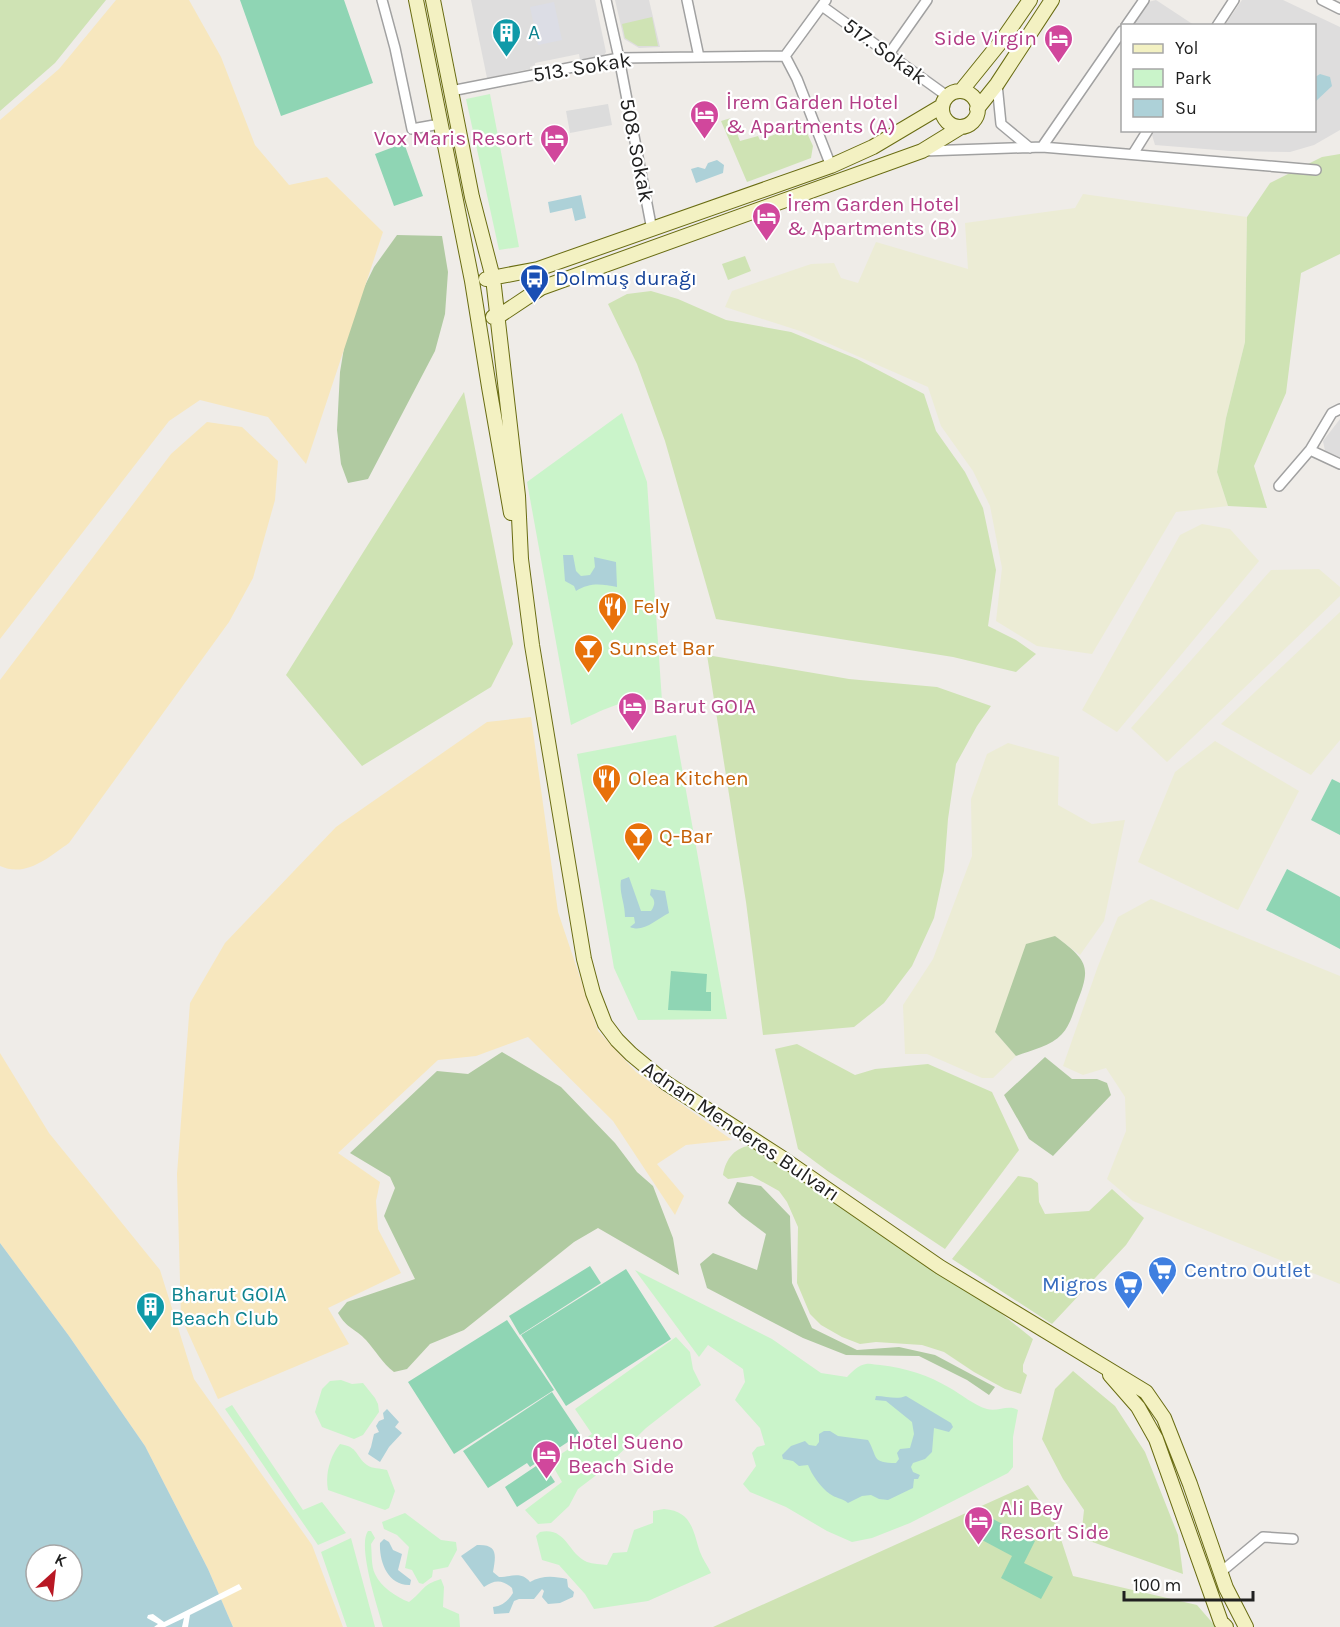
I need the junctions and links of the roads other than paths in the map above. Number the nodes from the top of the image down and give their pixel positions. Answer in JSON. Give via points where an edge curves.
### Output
{"nodes":[{"id":1,"x":382,"y":0,"type":"edge"},
{"id":2,"x":416,"y":0,"type":"edge"},
{"id":3,"x":433,"y":0,"type":"edge"},
{"id":4,"x":606,"y":0,"type":"edge"},
{"id":5,"x":687,"y":0,"type":"edge"},
{"id":6,"x":927,"y":0,"type":"edge"},
{"id":7,"x":1030,"y":0,"type":"edge"},
{"id":8,"x":1052,"y":0,"type":"edge"},
{"id":9,"x":1144,"y":0,"type":"edge"},
{"id":10,"x":1234,"y":0,"type":"edge"},
{"id":11,"x":1322,"y":0,"type":"edge"},
{"id":12,"x":824,"y":3,"type":"edge"},
{"id":13,"x":1340,"y":9,"type":"edge"},
{"id":14,"x":1127,"y":24,"type":"edge"},
{"id":15,"x":1218,"y":24,"type":"edge"},
{"id":16,"x":1121,"y":32,"type":"edge"},
{"id":17,"x":889,"y":54,"type":"junction"},
{"id":18,"x":785,"y":56,"type":"junction"},
{"id":19,"x":699,"y":57,"type":"junction"},
{"id":20,"x":620,"y":58,"type":"junction"},
{"id":21,"x":997,"y":84,"type":"junction"},
{"id":22,"x":452,"y":91,"type":"junction"},
{"id":23,"x":950,"y":98,"type":"junction"},
{"id":24,"x":977,"y":109,"type":"junction"},
{"id":25,"x":440,"y":124,"type":"junction"},
{"id":26,"x":961,"y":127,"type":"junction"},
{"id":27,"x":1147,"y":132,"type":"edge"},
{"id":28,"x":1042,"y":147,"type":"junction"},
{"id":29,"x":1029,"y":148,"type":"junction"},
{"id":30,"x":922,"y":151,"type":"junction"},
{"id":31,"x":1133,"y":154,"type":"junction"},
{"id":32,"x":831,"y":166,"type":"junction"},
{"id":33,"x":1316,"y":170,"type":"dead end"},
{"id":34,"x":652,"y":230,"type":"junction"},
{"id":35,"x":494,"y":278,"type":"junction"},
{"id":36,"x":472,"y":281,"type":"junction"},
{"id":37,"x":499,"y":316,"type":"junction"},
{"id":38,"x":479,"y":320,"type":"junction"},
{"id":39,"x":1340,"y":409,"type":"edge"},
{"id":40,"x":1311,"y":450,"type":"junction"},
{"id":41,"x":1340,"y":464,"type":"edge"},
{"id":42,"x":1279,"y":486,"type":"dead end"},
{"id":43,"x":521,"y":559,"type":"junction"},
{"id":44,"x":1103,"y":1367,"type":"junction"},
{"id":45,"x":1293,"y":1539,"type":"dead end"},
{"id":46,"x":1221,"y":1572,"type":"junction"},
{"id":47,"x":1226,"y":1627,"type":"edge"},
{"id":48,"x":1246,"y":1627,"type":"edge"}],
"edges":[{"from":1,"to":25,"type":"street","via":[[412,129]]},
{"from":2,"to":25,"type":"main road"},
{"from":3,"to":22,"type":"main road"},
{"from":4,"to":20,"type":"street","name":"508. Sokak"},
{"from":5,"to":19,"type":"street"},
{"from":6,"to":17,"type":"street"},
{"from":7,"to":23,"type":"main road","via":[[1003,39]]},
{"from":8,"to":21,"type":"main road"},
{"from":9,"to":14,"type":"street"},
{"from":10,"to":15,"type":"street"},
{"from":11,"to":13,"type":"street"},
{"from":12,"to":17,"type":"street","name":"517. Sokak"},
{"from":12,"to":18,"type":"street"},
{"from":16,"to":28,"type":"street"},
{"from":17,"to":23,"type":"street","name":"517. Sokak"},
{"from":18,"to":19,"type":"street","name":"513. Sokak"},
{"from":18,"to":32,"type":"street","via":[[798,79]]},
{"from":19,"to":20,"type":"street","name":"513. Sokak"},
{"from":20,"to":22,"type":"street","name":"513. Sokak"},
{"from":20,"to":34,"type":"street","name":"508. Sokak"},
{"from":21,"to":24,"type":"main road"},
{"from":21,"to":29,"type":"street","via":[[1001,124]]},
{"from":22,"to":35,"type":"main road","via":[[472,196]]},
{"from":23,"to":24,"type":"main road","via":[[970,95]]},
{"from":23,"to":26,"type":"main road","via":[[943,117]]},
{"from":23,"to":32,"type":"main road","via":[[873,147]]},
{"from":24,"to":26,"type":"main road","via":[[973,121]]},
{"from":25,"to":36,"type":"main road"},
{"from":26,"to":30,"type":"main road"},
{"from":27,"to":31,"type":"street"},
{"from":28,"to":29,"type":"street"},
{"from":28,"to":31,"type":"street"},
{"from":29,"to":30,"type":"street"},
{"from":30,"to":37,"type":"main road","via":[[542,288]]},
{"from":31,"to":33,"type":"street"},
{"from":32,"to":34,"type":"main road"},
{"from":34,"to":35,"type":"main road","via":[[538,269]]},
{"from":35,"to":36,"type":"main road"},
{"from":35,"to":37,"type":"main road","name":"Adnan Menderes Bulvarı"},
{"from":36,"to":38,"type":"main road","name":"Adnan Menderes Bulvarı"},
{"from":37,"to":38,"type":"main road"},
{"from":37,"to":43,"type":"main road","name":"Adnan Menderes Bulvarı"},
{"from":38,"to":43,"type":"main road","name":"Adnan Menderes Bulvarı"},
{"from":39,"to":40,"type":"street","via":[[1332,413]]},
{"from":40,"to":41,"type":"street"},
{"from":40,"to":42,"type":"street"},
{"from":43,"to":44,"type":"main road","name":"Adnan Menderes Bulvarı","via":[[584,959],[605,1023],[617,1040],[666,1083],[940,1268]]},
{"from":44,"to":46,"type":"main road","name":"Adnan Menderes Bulvarı","via":[[1146,1392],[1164,1418]]},
{"from":44,"to":47,"type":"main road","name":"Adnan Menderes Bulvarı","via":[[1138,1407],[1156,1439],[1212,1599]]},
{"from":45,"to":46,"type":"street","via":[[1263,1536]]},
{"from":46,"to":48,"type":"main road","name":"Adnan Menderes Bulvarı"}]}
